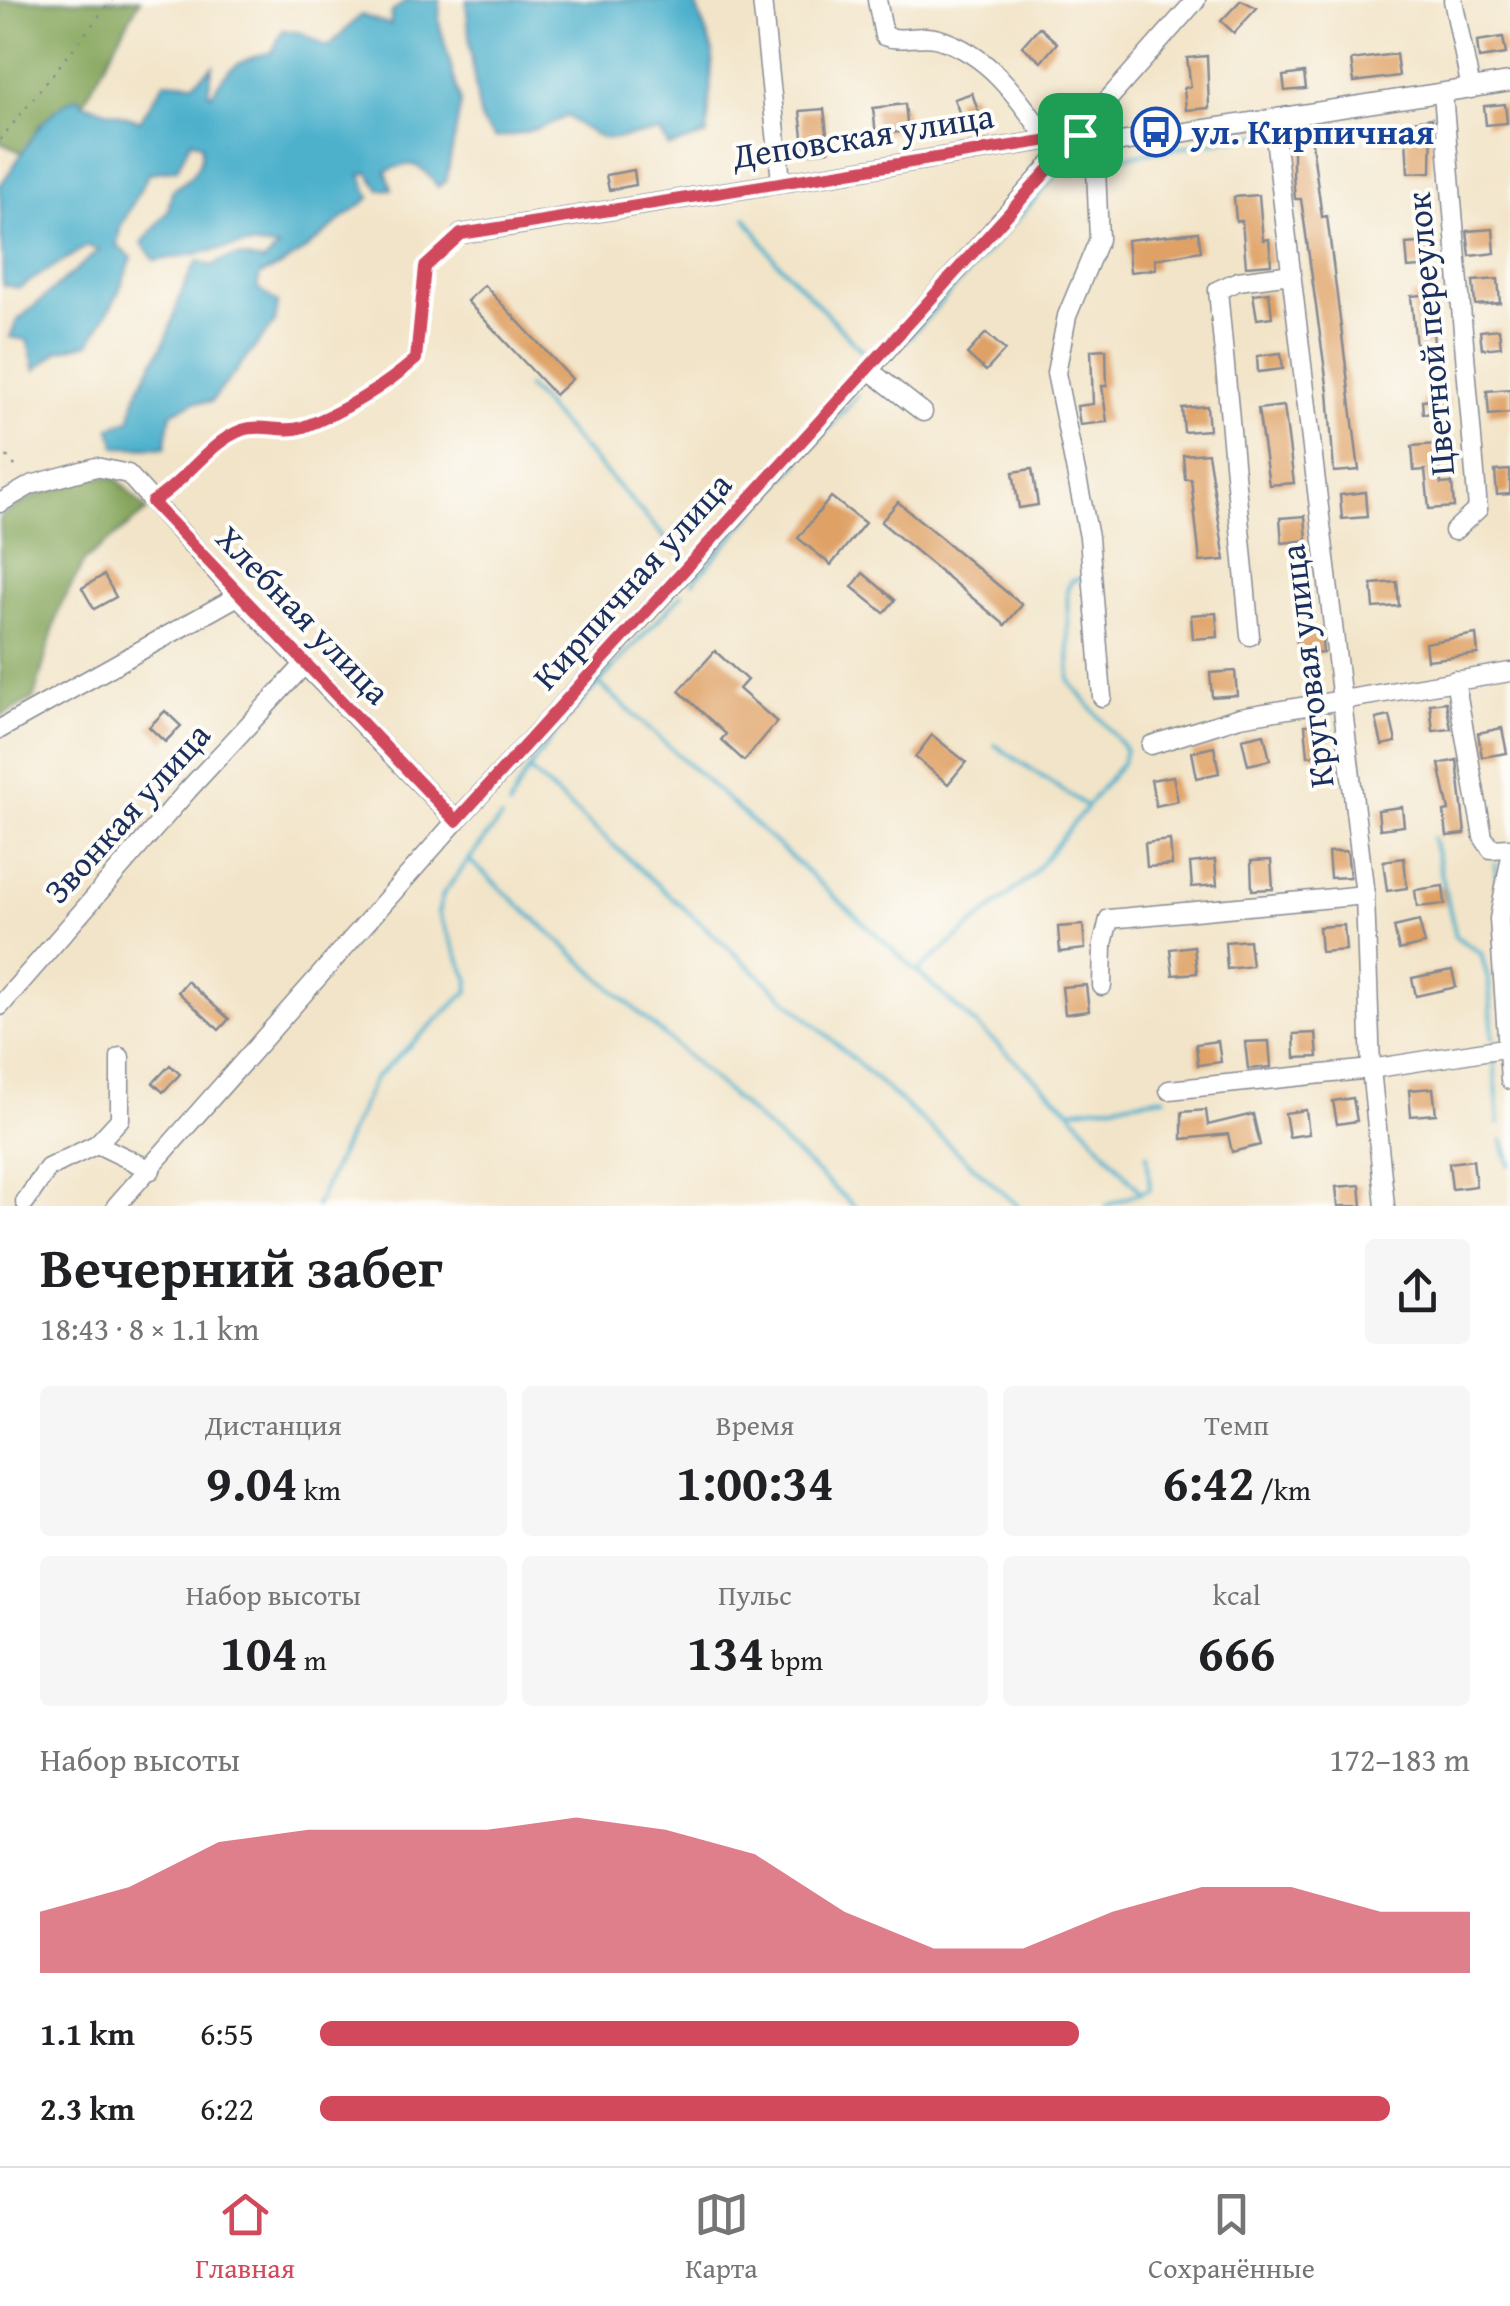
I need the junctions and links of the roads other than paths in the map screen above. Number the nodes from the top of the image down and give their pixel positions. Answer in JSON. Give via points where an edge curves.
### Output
{"nodes":[{"id":1,"x":762,"y":0,"type":"edge"},
{"id":2,"x":878,"y":0,"type":"edge"},
{"id":3,"x":1196,"y":0,"type":"edge"},
{"id":4,"x":1453,"y":0,"type":"edge"},
{"id":5,"x":1510,"y":82,"type":"edge"},
{"id":6,"x":1471,"y":89,"type":"junction"},
{"id":7,"x":1443,"y":94,"type":"junction"},
{"id":8,"x":1274,"y":120,"type":"junction"},
{"id":9,"x":1048,"y":140,"type":"junction"},
{"id":10,"x":1087,"y":140,"type":"junction"},
{"id":11,"x":781,"y":181,"type":"junction"},
{"id":12,"x":461,"y":234,"type":"road end"},
{"id":13,"x":1292,"y":274,"type":"junction"},
{"id":14,"x":869,"y":370,"type":"junction"},
{"id":15,"x":923,"y":412,"type":"dead end"},
{"id":16,"x":0,"y":503,"type":"edge"},
{"id":17,"x":1454,"y":531,"type":"dead end"},
{"id":18,"x":238,"y":596,"type":"junction"},
{"id":19,"x":1250,"y":636,"type":"dead end"},
{"id":20,"x":304,"y":665,"type":"junction"},
{"id":21,"x":1510,"y":672,"type":"edge"},
{"id":22,"x":1455,"y":680,"type":"junction"},
{"id":23,"x":1102,"y":696,"type":"dead end"},
{"id":24,"x":1346,"y":699,"type":"junction"},
{"id":25,"x":0,"y":729,"type":"edge"},
{"id":26,"x":1151,"y":744,"type":"dead end"},
{"id":27,"x":456,"y":821,"type":"junction"},
{"id":28,"x":1500,"y":848,"type":"edge"},
{"id":29,"x":1510,"y":862,"type":"edge"},
{"id":30,"x":1366,"y":895,"type":"junction"},
{"id":31,"x":1102,"y":986,"type":"dead end"},
{"id":32,"x":0,"y":1006,"type":"edge"},
{"id":33,"x":1508,"y":1047,"type":"edge"},
{"id":34,"x":120,"y":1057,"type":"dead end"},
{"id":35,"x":1372,"y":1069,"type":"junction"},
{"id":36,"x":1510,"y":1080,"type":"edge"},
{"id":37,"x":1169,"y":1090,"type":"dead end"},
{"id":38,"x":98,"y":1144,"type":"junction"},
{"id":39,"x":151,"y":1170,"type":"junction"},
{"id":40,"x":25,"y":1202,"type":"dead end"},
{"id":41,"x":116,"y":1206,"type":"edge"},
{"id":42,"x":1385,"y":1206,"type":"edge"}],
"edges":[{"from":1,"to":11,"type":"street"},
{"from":2,"to":9,"type":"street","via":[[884,36],[934,37],[955,45],[1007,81]]},
{"from":3,"to":10,"type":"street","name":"Кирпичная улица"},
{"from":4,"to":6,"type":"street"},
{"from":5,"to":6,"type":"street","name":"Деповская улица"},
{"from":6,"to":7,"type":"street","name":"Деповская улица"},
{"from":7,"to":8,"type":"street","name":"Деповская улица"},
{"from":7,"to":17,"type":"street","name":"Цветной переулок","via":[[1478,509]]},
{"from":8,"to":10,"type":"street","name":"Деповская улица"},
{"from":8,"to":13,"type":"street","name":"Круговая улица"},
{"from":9,"to":10,"type":"street","name":"Деповская улица"},
{"from":9,"to":11,"type":"street","name":"Деповская улица"},
{"from":10,"to":14,"type":"street","name":"Кирпичная улица"},
{"from":10,"to":23,"type":"street","via":[[1099,239],[1067,316],[1056,373],[1089,537]]},
{"from":11,"to":12,"type":"street","name":"Деповская улица"},
{"from":13,"to":19,"type":"street","via":[[1218,290]]},
{"from":13,"to":24,"type":"street","name":"Круговая улица"},
{"from":14,"to":15,"type":"street"},
{"from":14,"to":27,"type":"street","name":"Кирпичная улица"},
{"from":16,"to":18,"type":"street","name":"Хлебная улица","via":[[31,485],[96,467],[128,474]]},
{"from":18,"to":20,"type":"street","name":"Хлебная улица"},
{"from":18,"to":25,"type":"street"},
{"from":20,"to":27,"type":"street","name":"Хлебная улица"},
{"from":20,"to":32,"type":"street","name":"Звонкая улица"},
{"from":21,"to":22,"type":"street"},
{"from":22,"to":24,"type":"street"},
{"from":22,"to":28,"type":"street","via":[[1484,837]]},
{"from":24,"to":26,"type":"street","via":[[1240,717]]},
{"from":24,"to":30,"type":"street","name":"Круговая улица"},
{"from":27,"to":39,"type":"street","name":"Кирпичная улица"},
{"from":29,"to":33,"type":"street","via":[[1499,919]]},
{"from":30,"to":31,"type":"street","via":[[1109,918]]},
{"from":30,"to":35,"type":"street","name":"Круговая улица"},
{"from":33,"to":35,"type":"street"},
{"from":33,"to":36,"type":"street"},
{"from":34,"to":38,"type":"street","via":[[120,1119]]},
{"from":35,"to":37,"type":"street"},
{"from":35,"to":42,"type":"street","name":"Круговая улица"},
{"from":38,"to":39,"type":"street"},
{"from":38,"to":40,"type":"street","via":[[48,1168]]},
{"from":39,"to":41,"type":"street","name":"Кирпичная улица"}]}
